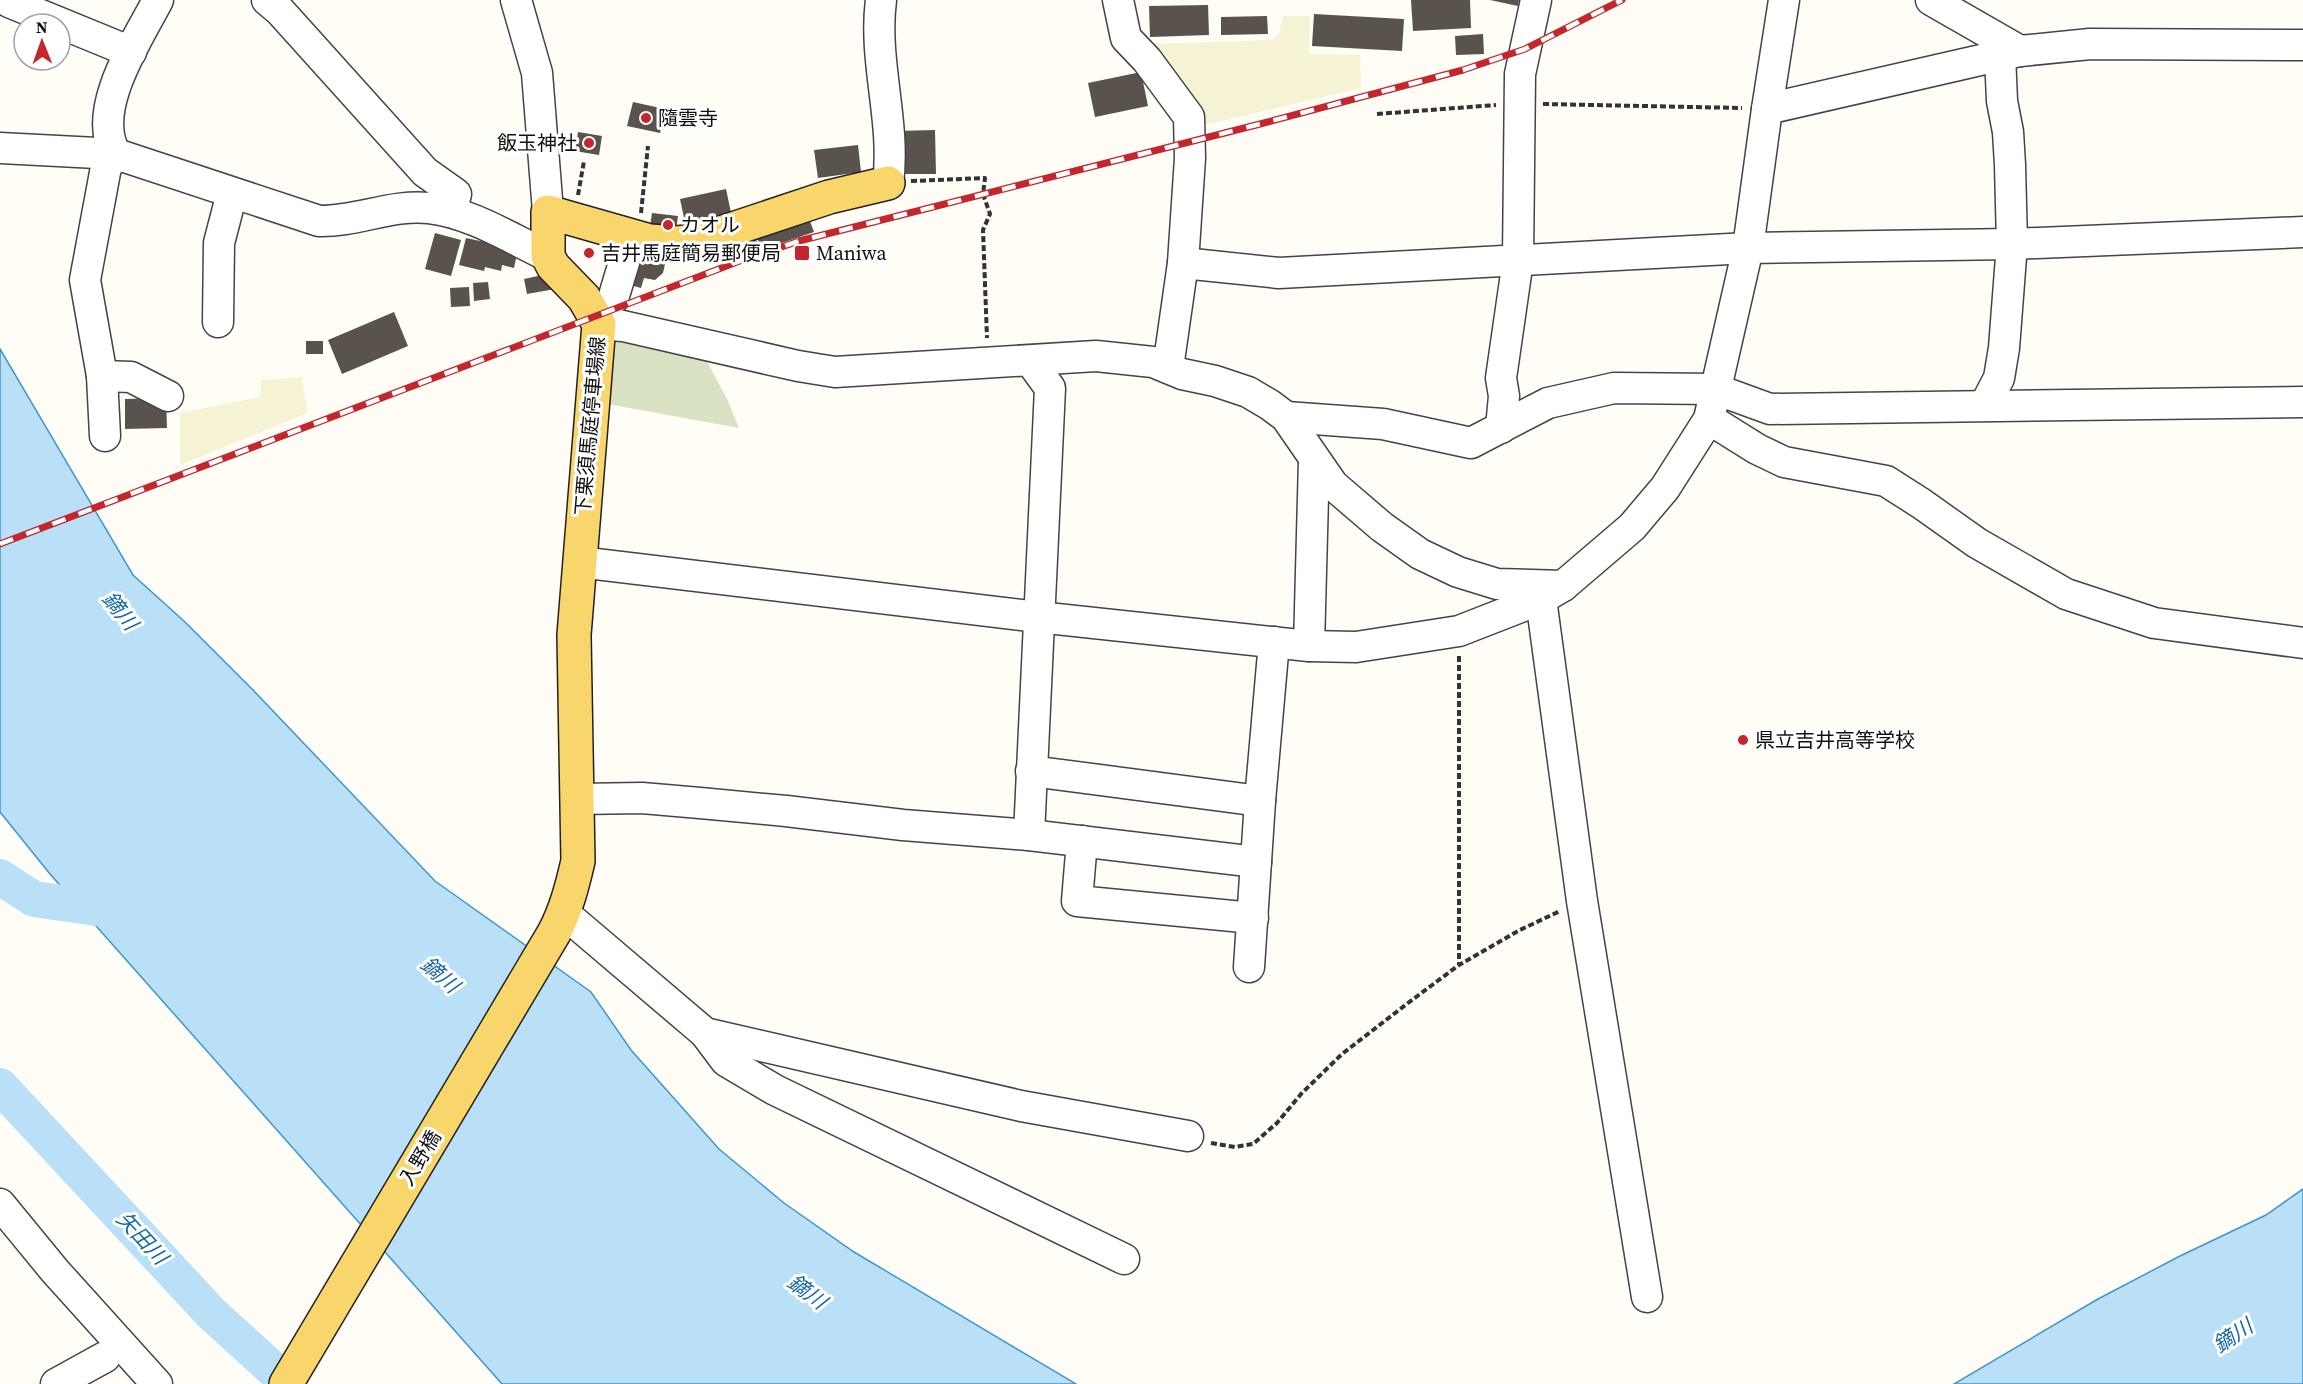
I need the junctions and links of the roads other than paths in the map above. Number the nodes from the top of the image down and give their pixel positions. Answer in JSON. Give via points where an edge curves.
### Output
{"nodes":[{"id":1,"x":158,"y":0,"type":"edge"},
{"id":2,"x":267,"y":0,"type":"edge"},
{"id":3,"x":516,"y":0,"type":"edge"},
{"id":4,"x":881,"y":0,"type":"edge"},
{"id":5,"x":1118,"y":0,"type":"edge"},
{"id":6,"x":1536,"y":0,"type":"edge"},
{"id":7,"x":1784,"y":0,"type":"edge"},
{"id":8,"x":1931,"y":0,"type":"edge"},
{"id":9,"x":9,"y":2,"type":"dead end"},
{"id":10,"x":2303,"y":45,"type":"edge"},
{"id":11,"x":131,"y":52,"type":"junction"},
{"id":12,"x":2010,"y":53,"type":"junction"},
{"id":13,"x":1767,"y":109,"type":"junction"},
{"id":14,"x":0,"y":148,"type":"edge"},
{"id":15,"x":116,"y":154,"type":"junction"},
{"id":16,"x":888,"y":183,"type":"joint"},
{"id":17,"x":232,"y":193,"type":"junction"},
{"id":18,"x":451,"y":212,"type":"junction"},
{"id":19,"x":561,"y":216,"type":"junction"},
{"id":20,"x":2303,"y":232,"type":"edge"},
{"id":21,"x":634,"y":237,"type":"junction"},
{"id":22,"x":2012,"y":244,"type":"junction"},
{"id":23,"x":1748,"y":248,"type":"junction"},
{"id":24,"x":548,"y":256,"type":"junction"},
{"id":25,"x":1518,"y":260,"type":"junction"},
{"id":26,"x":1183,"y":263,"type":"junction"},
{"id":27,"x":606,"y":312,"type":"junction"},
{"id":28,"x":218,"y":322,"type":"dead end"},
{"id":29,"x":1031,"y":362,"type":"junction"},
{"id":30,"x":1168,"y":368,"type":"junction"},
{"id":31,"x":102,"y":376,"type":"junction"},
{"id":32,"x":1715,"y":389,"type":"junction"},
{"id":33,"x":168,"y":396,"type":"dead end"},
{"id":34,"x":2303,"y":402,"type":"edge"},
{"id":35,"x":1985,"y":405,"type":"junction"},
{"id":36,"x":1286,"y":417,"type":"junction"},
{"id":37,"x":1709,"y":419,"type":"junction"},
{"id":38,"x":1501,"y":428,"type":"junction"},
{"id":39,"x":105,"y":436,"type":"dead end"},
{"id":40,"x":1314,"y":459,"type":"junction"},
{"id":41,"x":579,"y":562,"type":"junction"},
{"id":42,"x":1552,"y":592,"type":"junction"},
{"id":43,"x":1038,"y":617,"type":"junction"},
{"id":44,"x":1274,"y":642,"type":"junction"},
{"id":45,"x":2303,"y":643,"type":"edge"},
{"id":46,"x":1309,"y":645,"type":"junction"},
{"id":47,"x":1031,"y":771,"type":"junction"},
{"id":48,"x":578,"y":799,"type":"junction"},
{"id":49,"x":1260,"y":801,"type":"junction"},
{"id":50,"x":1029,"y":835,"type":"junction"},
{"id":51,"x":1082,"y":841,"type":"junction"},
{"id":52,"x":1256,"y":862,"type":"junction"},
{"id":53,"x":1253,"y":918,"type":"junction"},
{"id":54,"x":559,"y":923,"type":"junction"},
{"id":55,"x":1249,"y":967,"type":"dead end"},
{"id":56,"x":705,"y":1033,"type":"junction"},
{"id":57,"x":1188,"y":1136,"type":"road end"},
{"id":58,"x":0,"y":1204,"type":"edge"},
{"id":59,"x":1124,"y":1259,"type":"dead end"},
{"id":60,"x":1647,"y":1297,"type":"dead end"},
{"id":61,"x":105,"y":1357,"type":"junction"},
{"id":62,"x":56,"y":1384,"type":"edge"},
{"id":63,"x":129,"y":1384,"type":"edge"},
{"id":64,"x":140,"y":1384,"type":"edge"},
{"id":65,"x":157,"y":1384,"type":"edge"},
{"id":66,"x":286,"y":1384,"type":"edge"}],
"edges":[{"from":1,"to":11,"type":"street"},
{"from":2,"to":18,"type":"street","via":[[425,172],[456,194]]},
{"from":3,"to":19,"type":"street","via":[[537,73]]},
{"from":4,"to":16,"type":"street","via":[[878,24],[891,156]]},
{"from":5,"to":26,"type":"street","via":[[1126,38],[1189,117]]},
{"from":6,"to":25,"type":"street","via":[[1520,74]]},
{"from":7,"to":13,"type":"street"},
{"from":8,"to":12,"type":"street"},
{"from":9,"to":11,"type":"street"},
{"from":10,"to":12,"type":"street","via":[[2090,44]]},
{"from":11,"to":15,"type":"street","via":[[112,98],[107,129]]},
{"from":12,"to":13,"type":"street"},
{"from":12,"to":22,"type":"street","via":[[2002,101],[2008,132]]},
{"from":13,"to":23,"type":"street"},
{"from":14,"to":15,"type":"street"},
{"from":15,"to":17,"type":"street"},
{"from":15,"to":31,"type":"street","via":[[106,167],[85,280]]},
{"from":16,"to":21,"type":"main road","via":[[829,197],[702,239],[678,243]]},
{"from":17,"to":18,"type":"street","via":[[319,221],[428,208]]},
{"from":17,"to":28,"type":"street","via":[[219,243]]},
{"from":18,"to":24,"type":"street"},
{"from":19,"to":21,"type":"main road"},
{"from":19,"to":24,"type":"main road"},
{"from":20,"to":22,"type":"street"},
{"from":21,"to":27,"type":"street"},
{"from":22,"to":23,"type":"street"},
{"from":22,"to":35,"type":"street","via":[[1999,378]]},
{"from":23,"to":25,"type":"street"},
{"from":23,"to":32,"type":"street"},
{"from":24,"to":27,"type":"main road","name":"下栗須馬庭停車場線","via":[[584,298]]},
{"from":25,"to":26,"type":"street","via":[[1280,273]]},
{"from":25,"to":38,"type":"street","via":[[1501,378]]},
{"from":26,"to":30,"type":"street"},
{"from":27,"to":29,"type":"street","via":[[623,326],[836,372]]},
{"from":27,"to":41,"type":"main road","name":"下栗須馬庭停車場線"},
{"from":29,"to":30,"type":"street","via":[[1096,356],[1153,362]]},
{"from":29,"to":43,"type":"street","via":[[1050,388]]},
{"from":30,"to":36,"type":"street","via":[[1248,392]]},
{"from":31,"to":33,"type":"street","via":[[131,377]]},
{"from":31,"to":39,"type":"street"},
{"from":32,"to":35,"type":"street","via":[[1770,409]]},
{"from":32,"to":37,"type":"street"},
{"from":32,"to":38,"type":"street","via":[[1614,388],[1548,403]]},
{"from":34,"to":35,"type":"street"},
{"from":36,"to":38,"type":"street","via":[[1383,424],[1471,443]]},
{"from":36,"to":40,"type":"street"},
{"from":37,"to":42,"type":"street","via":[[1665,488],[1638,519]]},
{"from":37,"to":45,"type":"street","via":[[1784,462],[1886,481],[1977,543],[2066,594],[2154,623]]},
{"from":40,"to":42,"type":"street","via":[[1333,485],[1357,507],[1420,554],[1497,584]]},
{"from":40,"to":46,"type":"street"},
{"from":41,"to":43,"type":"street"},
{"from":41,"to":48,"type":"main road","name":"下栗須馬庭停車場線","via":[[574,635]]},
{"from":42,"to":46,"type":"street","via":[[1459,631],[1356,647]]},
{"from":42,"to":60,"type":"street","via":[[1582,901]]},
{"from":43,"to":44,"type":"street"},
{"from":43,"to":47,"type":"street"},
{"from":44,"to":46,"type":"street"},
{"from":44,"to":49,"type":"street"},
{"from":47,"to":49,"type":"street"},
{"from":47,"to":50,"type":"street"},
{"from":48,"to":50,"type":"street","via":[[654,799]]},
{"from":48,"to":54,"type":"main road","name":"下栗須馬庭停車場線","via":[[578,861]]},
{"from":49,"to":52,"type":"street"},
{"from":50,"to":51,"type":"street"},
{"from":51,"to":52,"type":"street"},
{"from":51,"to":53,"type":"street","via":[[1077,901]]},
{"from":52,"to":53,"type":"street"},
{"from":53,"to":55,"type":"street"},
{"from":54,"to":56,"type":"street"},
{"from":54,"to":66,"type":"main road","name":"入野橋"},
{"from":56,"to":57,"type":"street","via":[[1021,1106]]},
{"from":56,"to":59,"type":"street","via":[[726,1061],[775,1090]]},
{"from":58,"to":65,"type":"street"},
{"from":61,"to":62,"type":"street"},
{"from":61,"to":63,"type":"street"},
{"from":61,"to":64,"type":"street"}]}
